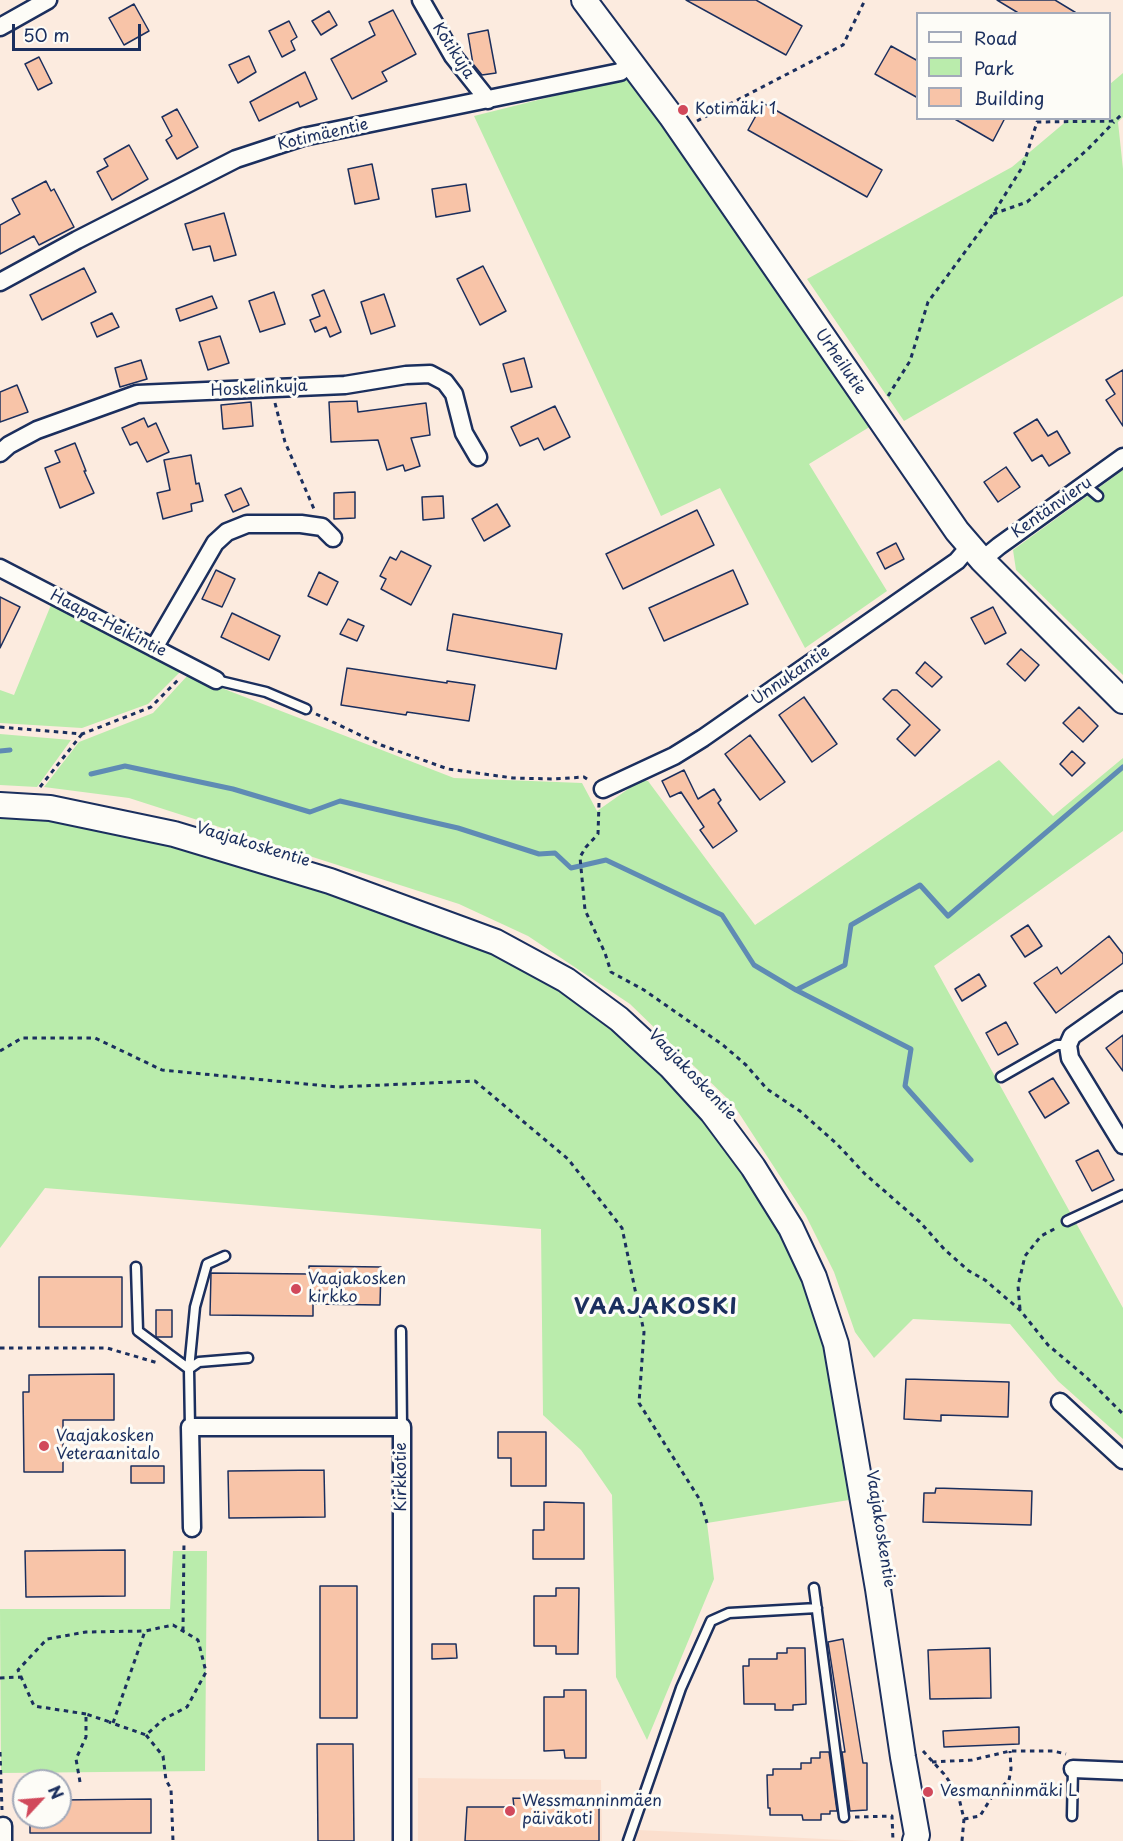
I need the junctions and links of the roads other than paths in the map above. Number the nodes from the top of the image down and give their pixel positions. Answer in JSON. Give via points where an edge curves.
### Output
{"nodes":[{"id":1,"x":48,"y":0,"type":"edge"},
{"id":2,"x":422,"y":0,"type":"edge"},
{"id":3,"x":584,"y":0,"type":"edge"},
{"id":4,"x":0,"y":27,"type":"edge"},
{"id":5,"x":632,"y":62,"type":"junction"},
{"id":6,"x":488,"y":100,"type":"junction"},
{"id":7,"x":0,"y":282,"type":"edge"},
{"id":8,"x":0,"y":453,"type":"edge"},
{"id":9,"x":478,"y":457,"type":"dead end"},
{"id":10,"x":1123,"y":457,"type":"edge"},
{"id":11,"x":1085,"y":484,"type":"junction"},
{"id":12,"x":1098,"y":496,"type":"dead end"},
{"id":13,"x":328,"y":533,"type":"road end"},
{"id":14,"x":976,"y":554,"type":"junction"},
{"id":15,"x":0,"y":568,"type":"edge"},
{"id":16,"x":154,"y":648,"type":"junction"},
{"id":17,"x":216,"y":680,"type":"joint"},
{"id":18,"x":1123,"y":701,"type":"edge"},
{"id":19,"x":306,"y":709,"type":"road end"},
{"id":20,"x":603,"y":789,"type":"road end"},
{"id":21,"x":0,"y":805,"type":"edge"},
{"id":22,"x":1123,"y":1000,"type":"edge"},
{"id":23,"x":1068,"y":1045,"type":"junction"},
{"id":24,"x":1001,"y":1077,"type":"dead end"},
{"id":25,"x":1123,"y":1145,"type":"edge"},
{"id":26,"x":1123,"y":1195,"type":"edge"},
{"id":27,"x":1067,"y":1221,"type":"road end"},
{"id":28,"x":225,"y":1256,"type":"dead end"},
{"id":29,"x":135,"y":1267,"type":"dead end"},
{"id":30,"x":401,"y":1331,"type":"dead end"},
{"id":31,"x":248,"y":1358,"type":"dead end"},
{"id":32,"x":189,"y":1369,"type":"junction"},
{"id":33,"x":1060,"y":1402,"type":"dead end"},
{"id":34,"x":190,"y":1427,"type":"junction"},
{"id":35,"x":402,"y":1427,"type":"junction"},
{"id":36,"x":1123,"y":1460,"type":"edge"},
{"id":37,"x":192,"y":1528,"type":"dead end"},
{"id":38,"x":814,"y":1588,"type":"dead end"},
{"id":39,"x":817,"y":1608,"type":"junction"},
{"id":40,"x":1073,"y":1762,"type":"joint"},
{"id":41,"x":1123,"y":1771,"type":"edge"},
{"id":42,"x":1072,"y":1816,"type":"dead end"},
{"id":43,"x":844,"y":1817,"type":"road end"},
{"id":44,"x":912,"y":1840,"type":"edge"},
{"id":45,"x":402,"y":1841,"type":"edge"},
{"id":46,"x":628,"y":1841,"type":"edge"}],
"edges":[{"from":1,"to":4,"type":"street"},
{"from":2,"to":6,"type":"street","name":"Kotikuja","via":[[453,56]]},
{"from":3,"to":5,"type":"main road","name":"Urheilutie"},
{"from":5,"to":6,"type":"street","name":"Kotimäentie","via":[[620,72]]},
{"from":5,"to":14,"type":"main road","name":"Urheilutie"},
{"from":6,"to":7,"type":"street","name":"Kotimäentie","via":[[303,137],[236,159]]},
{"from":8,"to":9,"type":"street","name":"Hoskelinkuja","via":[[36,430],[137,394],[345,385],[430,374],[445,382],[454,394],[464,433]]},
{"from":10,"to":11,"type":"street","name":"Kentänvieru"},
{"from":11,"to":12,"type":"lane"},
{"from":11,"to":14,"type":"street","name":"Kentänvieru","via":[[999,546]]},
{"from":13,"to":16,"type":"street","via":[[301,524],[247,524],[227,532],[215,543]]},
{"from":14,"to":18,"type":"main road","name":"Urheilutie"},
{"from":14,"to":20,"type":"street","name":"Unnukantie","via":[[957,561],[703,738]]},
{"from":15,"to":16,"type":"street","name":"Haapa-Heikintie"},
{"from":16,"to":17,"type":"street","name":"Haapa-Heikintie"},
{"from":17,"to":19,"type":"lane","via":[[266,692]]},
{"from":21,"to":44,"type":"main road","name":"Vaajakoskentie","via":[[50,808],[174,834],[330,881],[496,942],[566,980],[619,1019],[712,1112],[791,1228],[814,1277],[836,1344],[878,1589]]},
{"from":22,"to":23,"type":"street","via":[[1072,1036]]},
{"from":23,"to":24,"type":"lane","via":[[1057,1045]]},
{"from":23,"to":25,"type":"street","via":[[1070,1058]]},
{"from":26,"to":27,"type":"lane"},
{"from":28,"to":32,"type":"lane","via":[[207,1264],[195,1307]]},
{"from":29,"to":32,"type":"lane","via":[[138,1331]]},
{"from":30,"to":35,"type":"lane"},
{"from":31,"to":32,"type":"lane","via":[[199,1362]]},
{"from":32,"to":34,"type":"lane"},
{"from":33,"to":36,"type":"street"},
{"from":34,"to":35,"type":"street","name":"Kirkkotie"},
{"from":34,"to":37,"type":"street"},
{"from":35,"to":45,"type":"street","name":"Kirkkotie"},
{"from":38,"to":39,"type":"lane"},
{"from":39,"to":43,"type":"lane"},
{"from":39,"to":46,"type":"lane","via":[[729,1613],[711,1621],[681,1688]]},
{"from":40,"to":41,"type":"street"},
{"from":40,"to":42,"type":"lane"}]}
